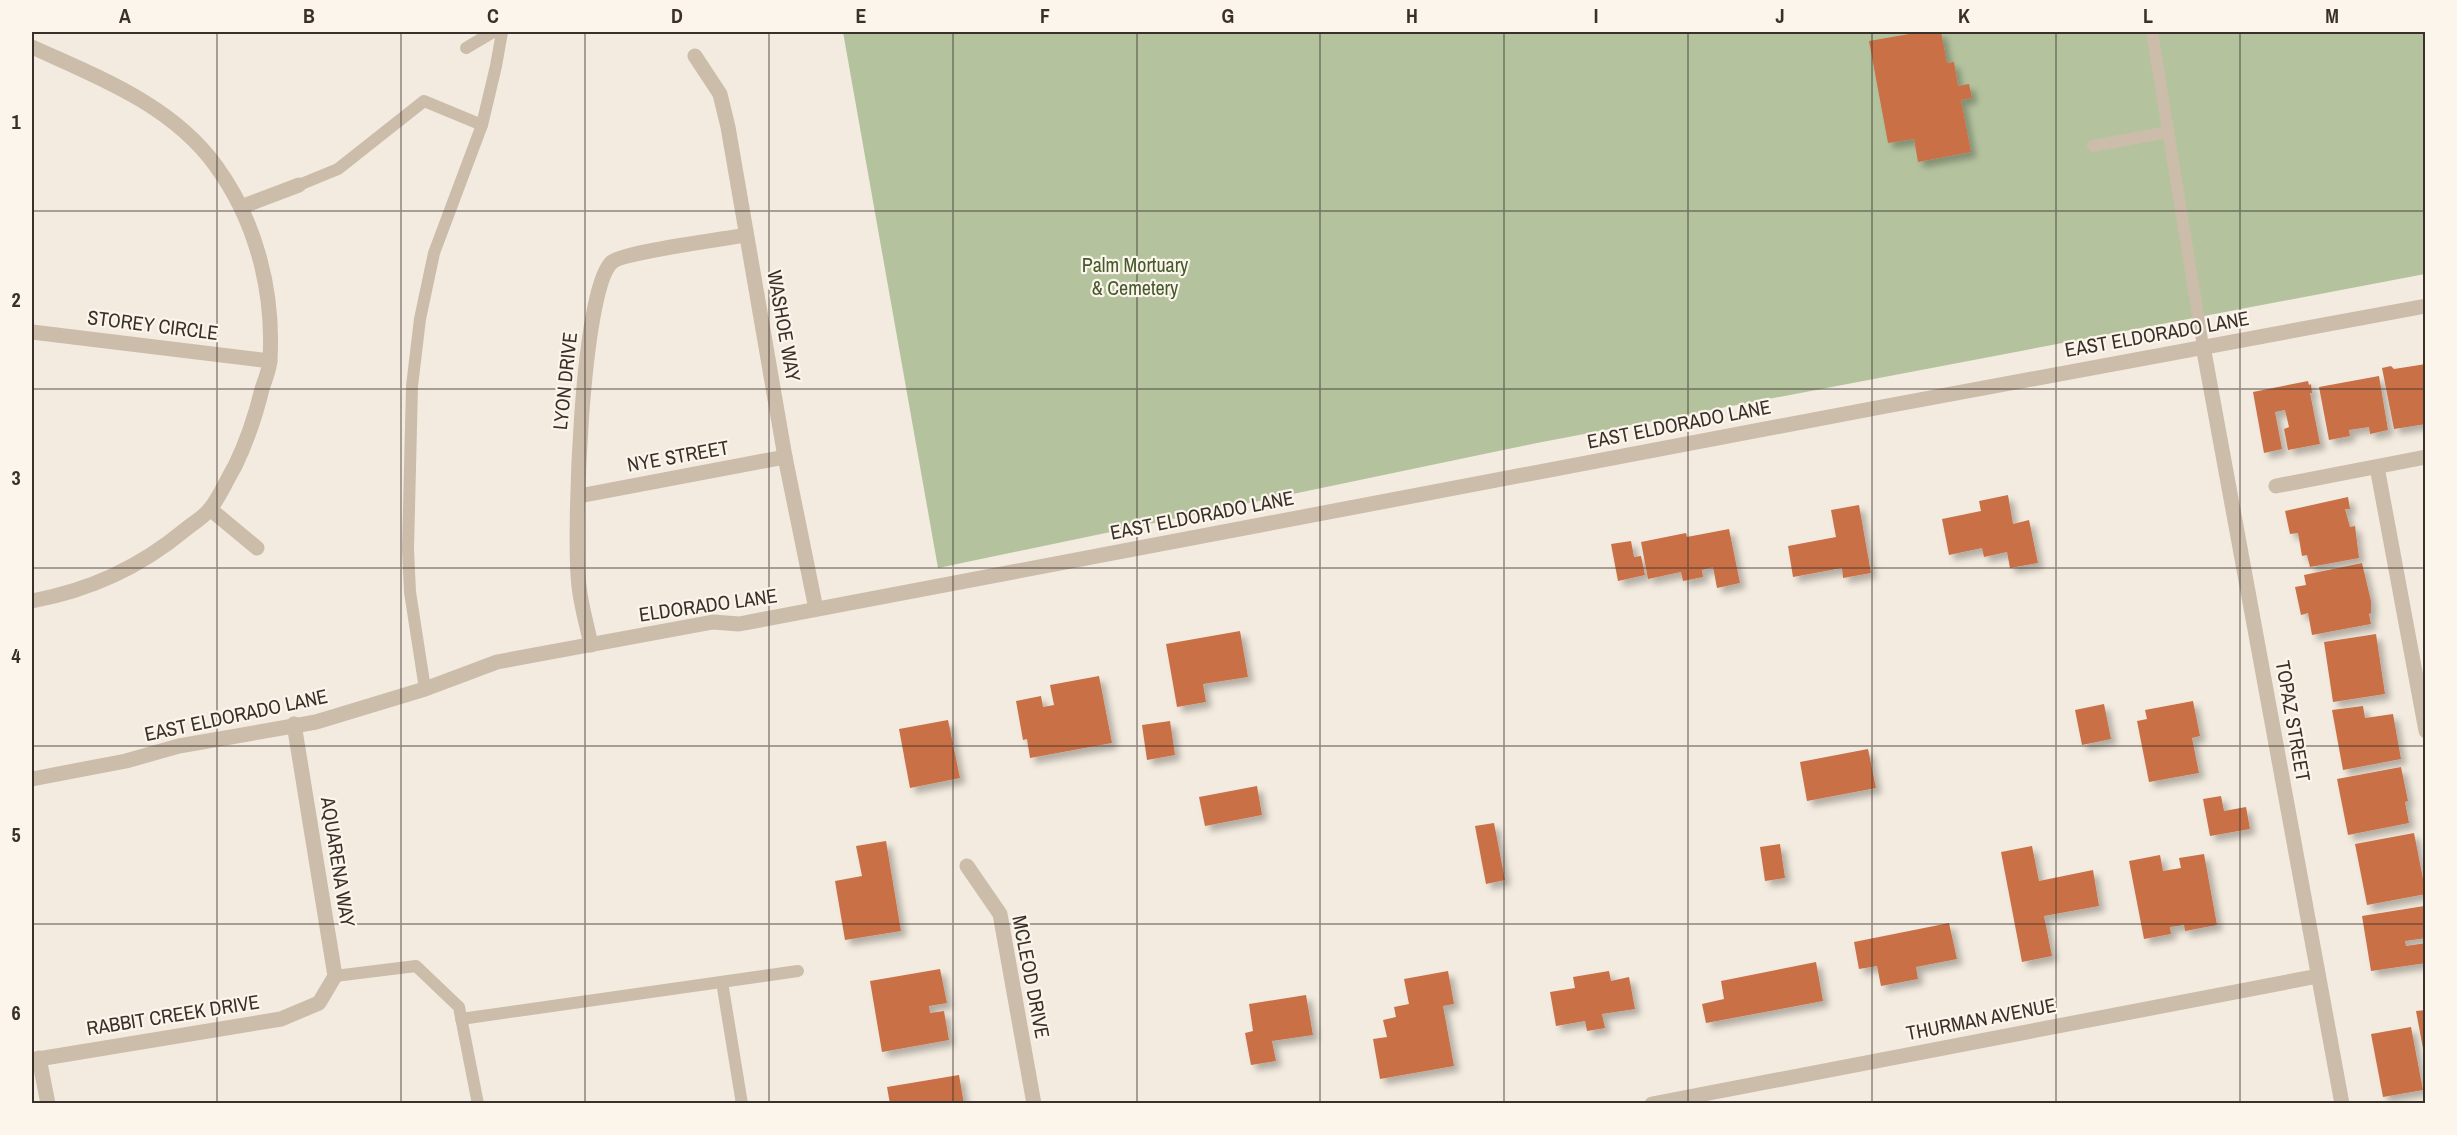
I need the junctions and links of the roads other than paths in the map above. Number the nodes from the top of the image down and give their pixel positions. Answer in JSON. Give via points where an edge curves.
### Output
{"nodes":[{"id":1,"x":493,"y":32,"type":"edge"},
{"id":2,"x":502,"y":32,"type":"edge"},
{"id":3,"x":2152,"y":32,"type":"edge"},
{"id":4,"x":32,"y":47,"type":"edge"},
{"id":5,"x":466,"y":48,"type":"dead end"},
{"id":6,"x":695,"y":56,"type":"dead end"},
{"id":7,"x":482,"y":125,"type":"junction"},
{"id":8,"x":2169,"y":132,"type":"junction"},
{"id":9,"x":2093,"y":146,"type":"dead end"},
{"id":10,"x":299,"y":185,"type":"joint"},
{"id":11,"x":241,"y":207,"type":"junction"},
{"id":12,"x":746,"y":235,"type":"junction"},
{"id":13,"x":2426,"y":306,"type":"edge"},
{"id":14,"x":32,"y":332,"type":"edge"},
{"id":15,"x":2203,"y":346,"type":"junction"},
{"id":16,"x":270,"y":361,"type":"junction"},
{"id":17,"x":785,"y":457,"type":"junction"},
{"id":18,"x":2426,"y":457,"type":"edge"},
{"id":19,"x":2377,"y":466,"type":"junction"},
{"id":20,"x":2276,"y":486,"type":"dead end"},
{"id":21,"x":579,"y":496,"type":"junction"},
{"id":22,"x":210,"y":509,"type":"junction"},
{"id":23,"x":257,"y":548,"type":"dead end"},
{"id":24,"x":942,"y":586,"type":"joint"},
{"id":25,"x":32,"y":601,"type":"edge"},
{"id":26,"x":816,"y":609,"type":"junction"},
{"id":27,"x":591,"y":645,"type":"junction"},
{"id":28,"x":447,"y":680,"type":"joint"},
{"id":29,"x":425,"y":689,"type":"junction"},
{"id":30,"x":2423,"y":703,"type":"edge"},
{"id":31,"x":294,"y":724,"type":"junction"},
{"id":32,"x":2426,"y":731,"type":"edge"},
{"id":33,"x":32,"y":779,"type":"edge"},
{"id":34,"x":967,"y":866,"type":"dead end"},
{"id":35,"x":798,"y":971,"type":"dead end"},
{"id":36,"x":335,"y":976,"type":"junction"},
{"id":37,"x":2318,"y":976,"type":"junction"},
{"id":38,"x":722,"y":982,"type":"junction"},
{"id":39,"x":461,"y":1019,"type":"junction"},
{"id":40,"x":35,"y":1059,"type":"edge"},
{"id":41,"x":48,"y":1104,"type":"edge"},
{"id":42,"x":478,"y":1104,"type":"edge"},
{"id":43,"x":742,"y":1104,"type":"edge"},
{"id":44,"x":1034,"y":1104,"type":"edge"},
{"id":45,"x":1652,"y":1104,"type":"edge"},
{"id":46,"x":2342,"y":1104,"type":"edge"}],
"edges":[{"from":1,"to":5,"type":"lane"},
{"from":2,"to":7,"type":"lane"},
{"from":3,"to":8,"type":"lane"},
{"from":4,"to":11,"type":"street","via":[[105,80],[180,126],[216,165]]},
{"from":6,"to":12,"type":"street","name":"WASHOE WAY","via":[[720,93]]},
{"from":7,"to":10,"type":"lane","via":[[424,101],[338,169]]},
{"from":7,"to":29,"type":"lane","via":[[434,253],[420,319],[412,386],[408,549],[410,592]]},
{"from":8,"to":9,"type":"lane"},
{"from":8,"to":15,"type":"lane"},
{"from":10,"to":11,"type":"street"},
{"from":11,"to":16,"type":"street","via":[[256,244],[268,298]]},
{"from":12,"to":17,"type":"street","name":"WASHOE WAY"},
{"from":12,"to":21,"type":"street","name":"LYON DRIVE","via":[[638,252],[612,261],[597,297],[586,366]]},
{"from":13,"to":15,"type":"street","name":"EAST ELDORADO LANE"},
{"from":14,"to":16,"type":"street","name":"STOREY CIRCLE"},
{"from":15,"to":24,"type":"street","name":"EAST ELDORADO LANE"},
{"from":15,"to":37,"type":"street","name":"TOPAZ STREET"},
{"from":16,"to":22,"type":"street","via":[[249,438]]},
{"from":17,"to":21,"type":"street","name":"NYE STREET"},
{"from":17,"to":26,"type":"street","name":"WASHOE WAY"},
{"from":18,"to":19,"type":"street"},
{"from":19,"to":20,"type":"street"},
{"from":19,"to":30,"type":"street"},
{"from":21,"to":27,"type":"street","name":"LYON DRIVE","via":[[578,585]]},
{"from":22,"to":23,"type":"street"},
{"from":22,"to":25,"type":"street","via":[[164,548],[111,578]]},
{"from":24,"to":26,"type":"street","name":"ELDORADO LANE"},
{"from":26,"to":27,"type":"street","name":"ELDORADO LANE","via":[[739,624],[713,621]]},
{"from":27,"to":28,"type":"street","name":"ELDORADO LANE","via":[[497,662]]},
{"from":28,"to":29,"type":"street","name":"EAST ELDORADO LANE"},
{"from":29,"to":31,"type":"street","name":"EAST ELDORADO LANE","via":[[316,722]]},
{"from":30,"to":32,"type":"street"},
{"from":31,"to":33,"type":"street","name":"EAST ELDORADO LANE"},
{"from":31,"to":36,"type":"street","name":"AQUARENA WAY"},
{"from":34,"to":44,"type":"street","name":"MCLEOD DRIVE","via":[[1000,914]]},
{"from":35,"to":38,"type":"lane"},
{"from":36,"to":39,"type":"lane","via":[[416,966],[459,1007]]},
{"from":36,"to":40,"type":"street","name":"RABBIT CREEK DRIVE","via":[[319,1003],[280,1019]]},
{"from":37,"to":45,"type":"street","name":"THURMAN AVENUE"},
{"from":37,"to":46,"type":"street","name":"TOPAZ STREET"},
{"from":38,"to":39,"type":"lane"},
{"from":38,"to":43,"type":"lane"},
{"from":39,"to":42,"type":"lane"},
{"from":40,"to":41,"type":"street"}]}
